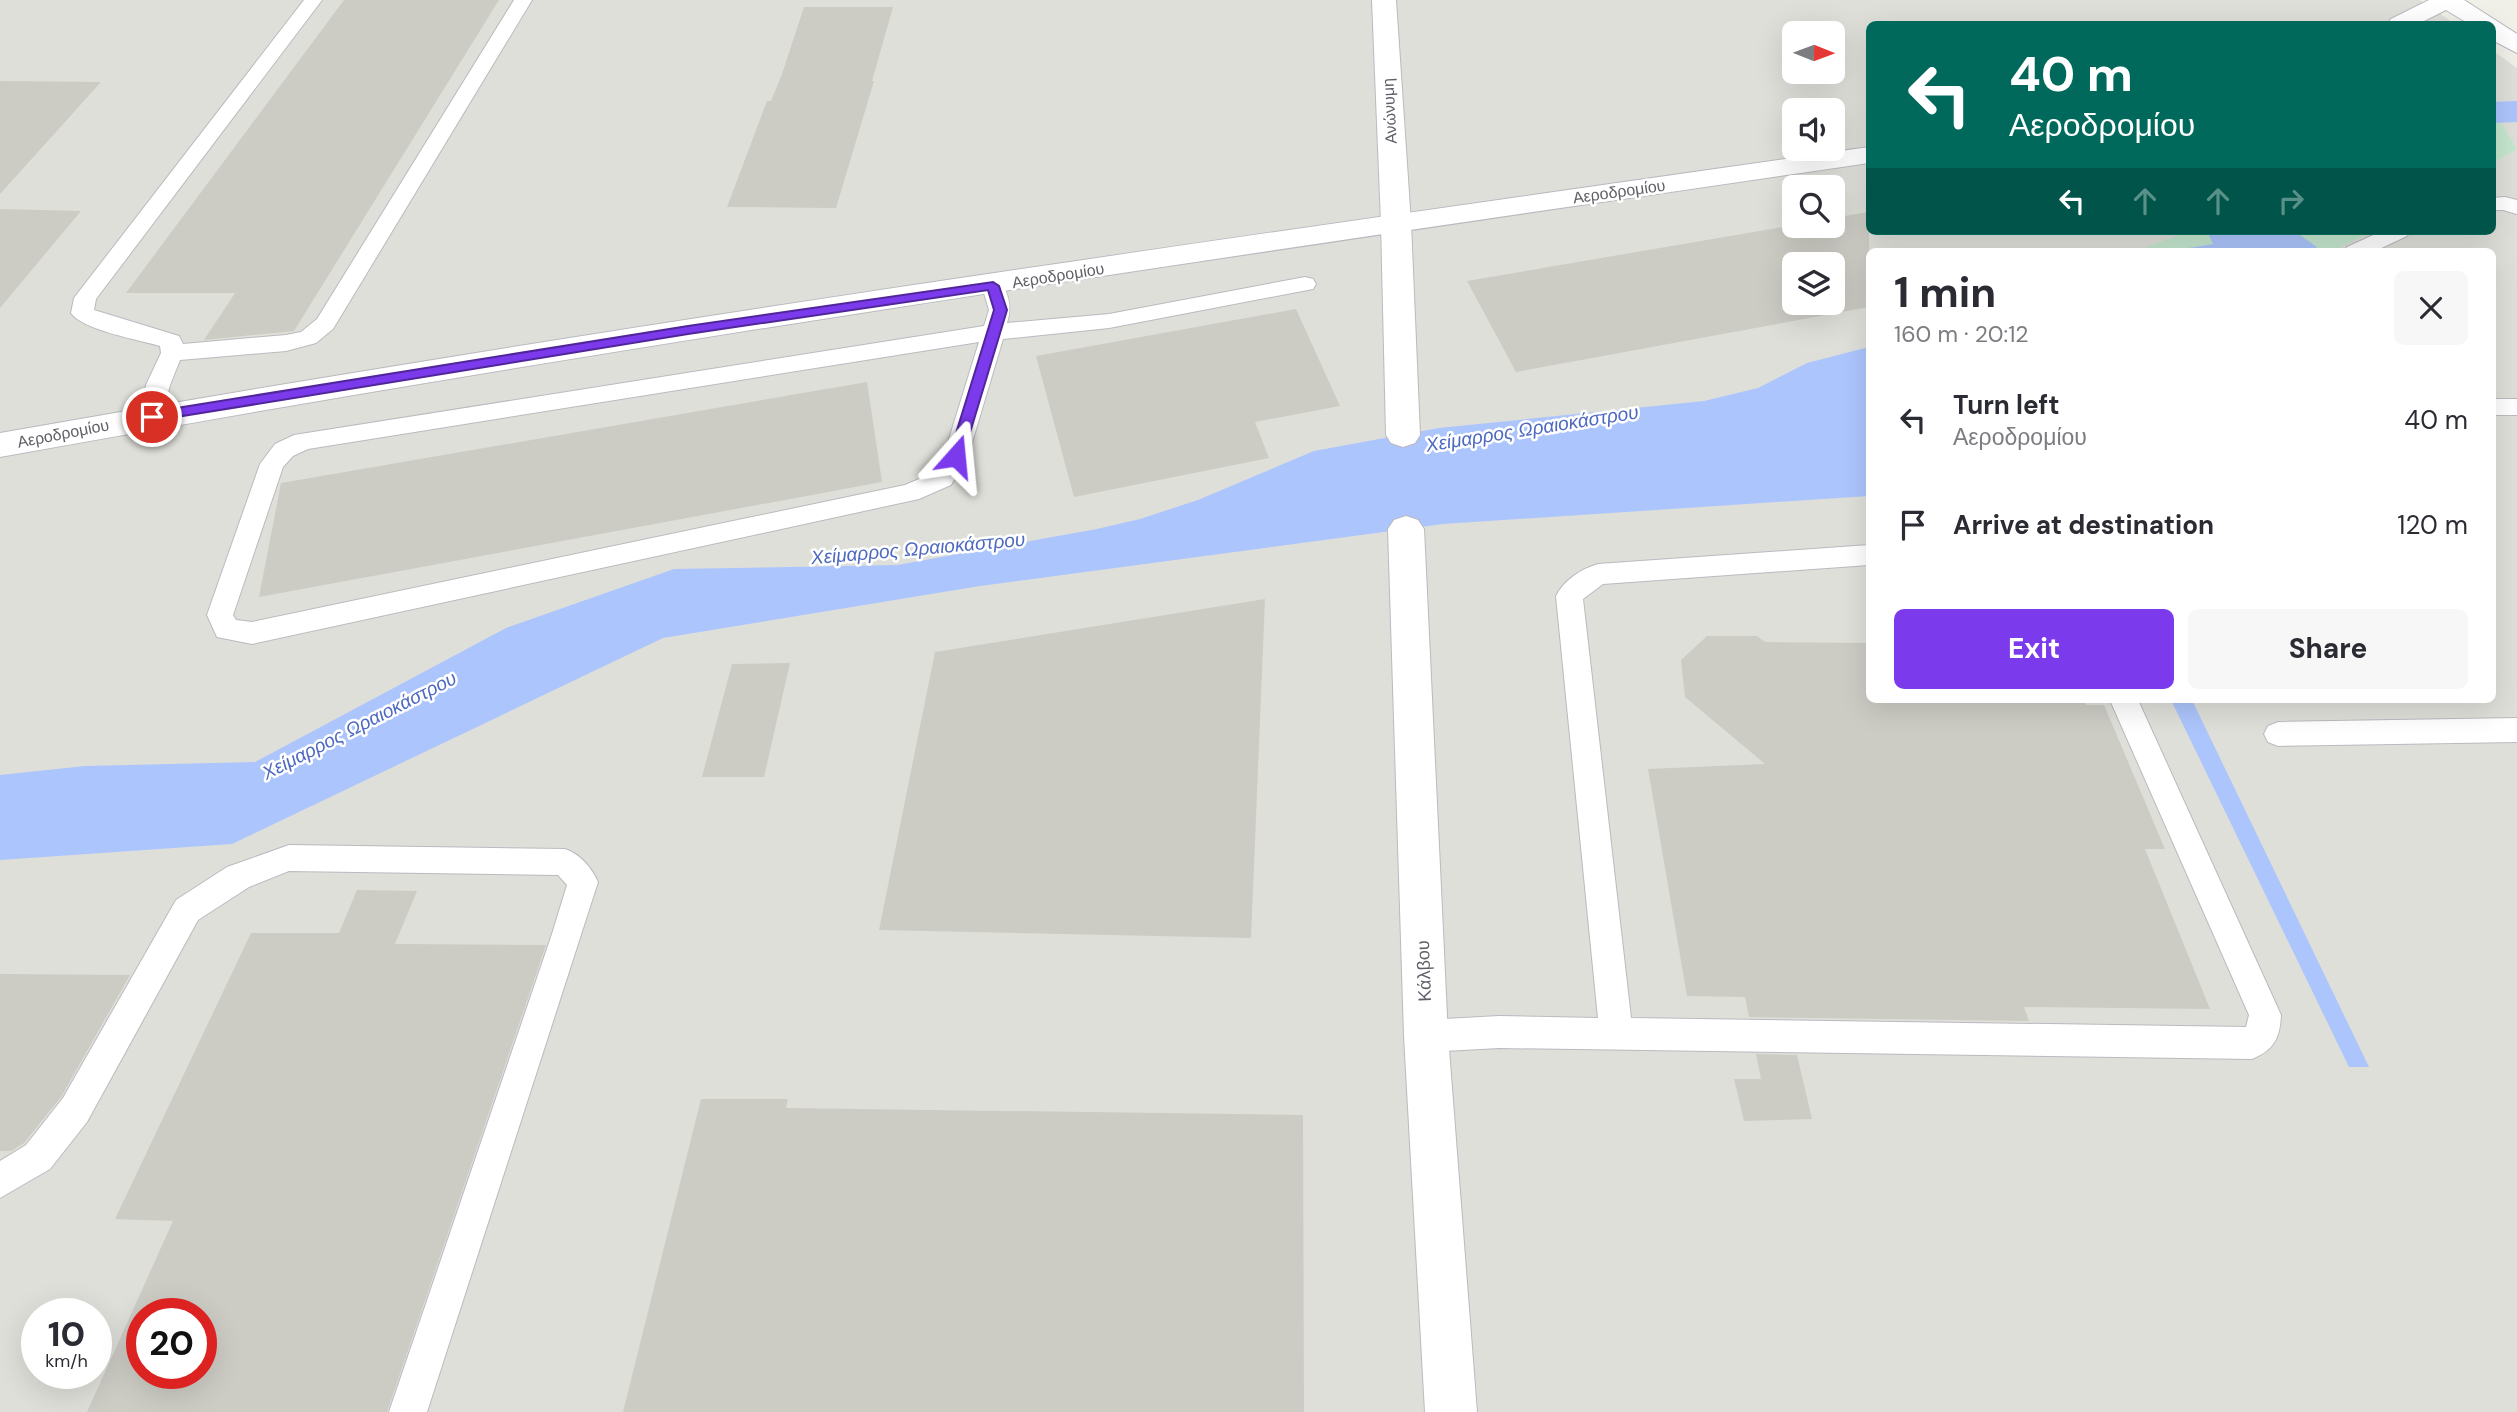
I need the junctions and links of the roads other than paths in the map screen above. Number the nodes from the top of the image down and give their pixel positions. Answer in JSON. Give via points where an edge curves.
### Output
{"nodes":[{"id":1,"x":313,"y":0,"type":"edge"},
{"id":2,"x":523,"y":0,"type":"edge"},
{"id":3,"x":1384,"y":0,"type":"edge"},
{"id":4,"x":2447,"y":0,"type":"edge"},
{"id":5,"x":2406,"y":21,"type":"edge"},
{"id":6,"x":2480,"y":21,"type":"edge"},
{"id":7,"x":2496,"y":32,"type":"edge"},
{"id":8,"x":2517,"y":46,"type":"edge"},
{"id":9,"x":1866,"y":155,"type":"edge"},
{"id":10,"x":2496,"y":204,"type":"edge"},
{"id":11,"x":2517,"y":208,"type":"edge"},
{"id":12,"x":1396,"y":223,"type":"junction"},
{"id":13,"x":2391,"y":235,"type":"edge"},
{"id":14,"x":2363,"y":248,"type":"edge"},
{"id":15,"x":1305,"y":284,"type":"dead end"},
{"id":16,"x":993,"y":286,"type":"junction"},
{"id":17,"x":995,"y":332,"type":"junction"},
{"id":18,"x":172,"y":353,"type":"junction"},
{"id":19,"x":2496,"y":407,"type":"edge"},
{"id":20,"x":2517,"y":407,"type":"edge"},
{"id":21,"x":152,"y":417,"type":"junction"},
{"id":22,"x":1403,"y":435,"type":"dead end"},
{"id":23,"x":0,"y":445,"type":"edge"},
{"id":24,"x":1406,"y":529,"type":"dead end"},
{"id":25,"x":1866,"y":555,"type":"edge"},
{"id":26,"x":2125,"y":703,"type":"edge"},
{"id":27,"x":2517,"y":730,"type":"edge"},
{"id":28,"x":2278,"y":734,"type":"dead end"},
{"id":29,"x":1616,"y":1034,"type":"junction"},
{"id":30,"x":1426,"y":1036,"type":"junction"},
{"id":31,"x":0,"y":1181,"type":"edge"},
{"id":32,"x":408,"y":1412,"type":"edge"},
{"id":33,"x":1451,"y":1412,"type":"edge"}],
"edges":[{"from":1,"to":18,"type":"lane","via":[[85,298],[82,313],[172,341]]},
{"from":2,"to":18,"type":"lane","via":[[325,324],[308,338],[286,343]]},
{"from":3,"to":12,"type":"street","name":"Ανώνυμη"},
{"from":4,"to":5,"type":"street"},
{"from":4,"to":6,"type":"street"},
{"from":7,"to":8,"type":"street"},
{"from":9,"to":12,"type":"street","name":"Αεροδρομίου"},
{"from":10,"to":11,"type":"lane"},
{"from":12,"to":16,"type":"street","name":"Αεροδρομίου"},
{"from":12,"to":22,"type":"street","name":"Ανώνυμη"},
{"from":13,"to":14,"type":"lane"},
{"from":15,"to":17,"type":"lane","via":[[1108,321]]},
{"from":16,"to":17,"type":"lane","via":[[1000,310]]},
{"from":16,"to":21,"type":"street","name":"Αεροδρομίου","via":[[713,326]]},
{"from":17,"to":17,"type":"lane","via":[[303,440],[284,450],[272,464],[220,615],[228,630],[252,633],[910,493],[942,479],[956,456]]},
{"from":18,"to":21,"type":"lane","via":[[158,384]]},
{"from":19,"to":20,"type":"lane"},
{"from":21,"to":23,"type":"street","name":"Αεροδρομίου"},
{"from":24,"to":30,"type":"street","name":"Κάλβου"},
{"from":25,"to":29,"type":"lane","via":[[1598,574],[1569,596]]},
{"from":26,"to":29,"type":"lane","via":[[2265,1015],[2264,1032],[2252,1043]]},
{"from":27,"to":28,"type":"lane"},
{"from":29,"to":30,"type":"lane"},
{"from":30,"to":33,"type":"street","name":"Κάλβου"},
{"from":31,"to":32,"type":"lane","via":[[38,1157],[75,1110],[187,910],[238,877],[289,858],[565,862],[583,882]]}]}
